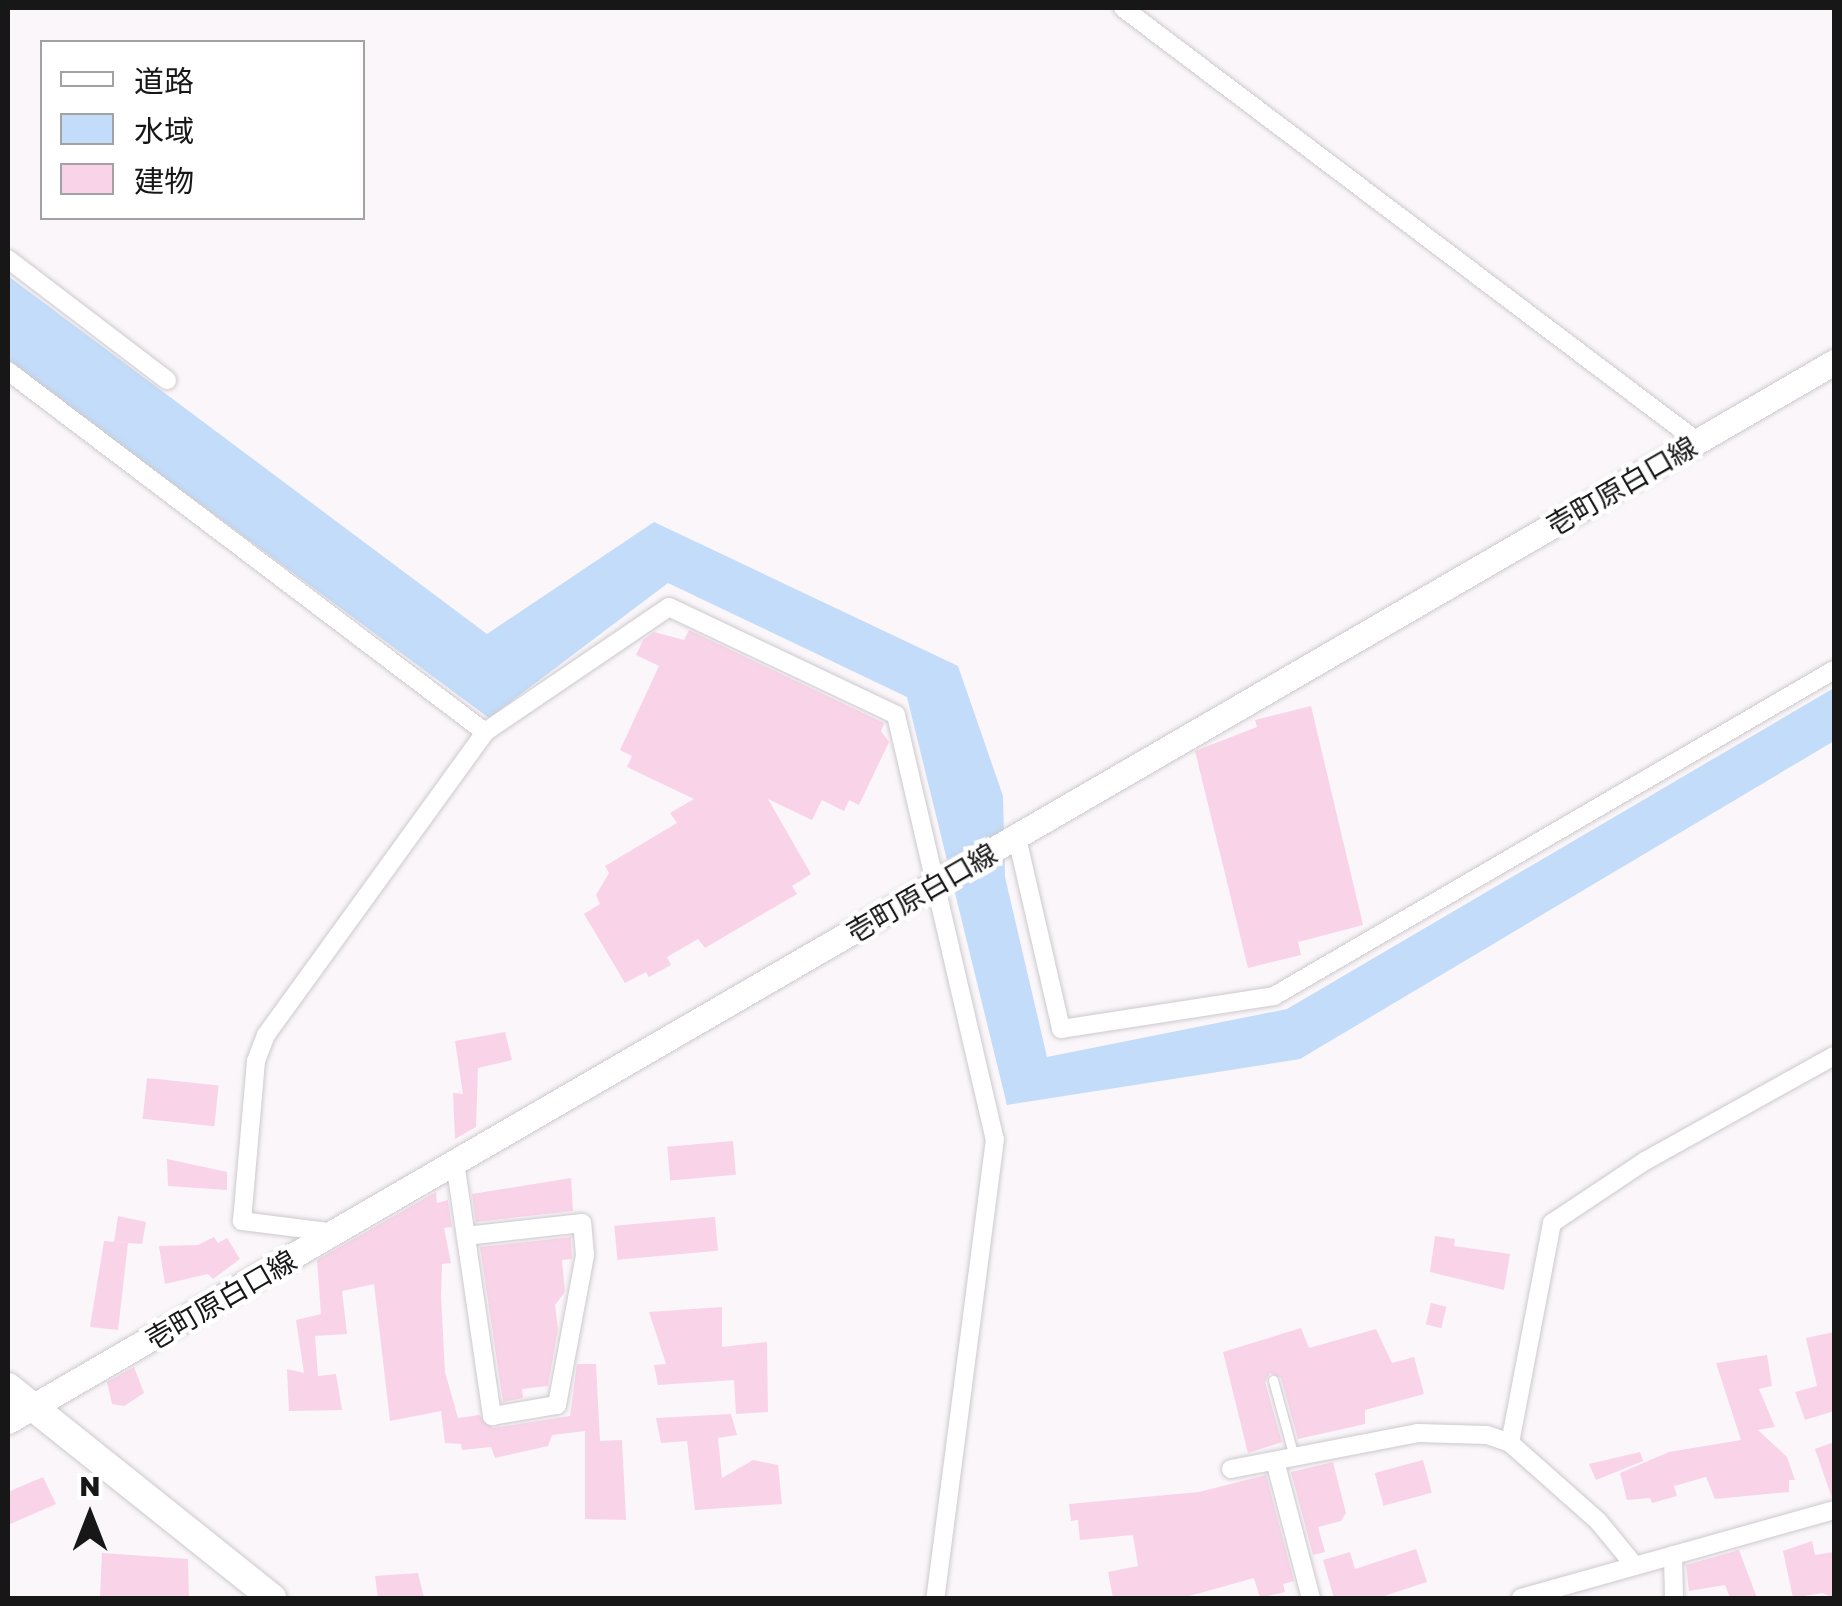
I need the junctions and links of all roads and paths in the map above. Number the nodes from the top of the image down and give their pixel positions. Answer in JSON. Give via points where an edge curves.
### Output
{"nodes":[{"id":1,"x":1123,"y":8,"type":"edge"},
{"id":2,"x":8,"y":258,"type":"edge"},
{"id":3,"x":1834,"y":362,"type":"edge"},
{"id":4,"x":8,"y":371,"type":"edge"},
{"id":5,"x":167,"y":380,"type":"dead end"},
{"id":6,"x":1698,"y":442,"type":"junction"},
{"id":7,"x":1834,"y":670,"type":"edge"},
{"id":8,"x":485,"y":732,"type":"junction"},
{"id":9,"x":1010,"y":841,"type":"junction"},
{"id":10,"x":940,"y":881,"type":"junction"},
{"id":11,"x":1834,"y":1056,"type":"edge"},
{"id":12,"x":455,"y":1162,"type":"junction"},
{"id":13,"x":337,"y":1233,"type":"junction"},
{"id":14,"x":466,"y":1236,"type":"junction"},
{"id":15,"x":1274,"y":1380,"type":"dead end"},
{"id":16,"x":8,"y":1387,"type":"edge"},
{"id":17,"x":34,"y":1407,"type":"junction"},
{"id":18,"x":8,"y":1421,"type":"edge"},
{"id":19,"x":1510,"y":1442,"type":"junction"},
{"id":20,"x":1294,"y":1457,"type":"junction"},
{"id":21,"x":1275,"y":1461,"type":"junction"},
{"id":22,"x":1231,"y":1469,"type":"dead end"},
{"id":23,"x":1834,"y":1510,"type":"edge"},
{"id":24,"x":1673,"y":1555,"type":"junction"},
{"id":25,"x":1635,"y":1566,"type":"junction"},
{"id":26,"x":272,"y":1598,"type":"edge"},
{"id":27,"x":935,"y":1598,"type":"edge"},
{"id":28,"x":1312,"y":1598,"type":"edge"},
{"id":29,"x":1522,"y":1598,"type":"edge"},
{"id":30,"x":1674,"y":1598,"type":"edge"}],
"edges":[{"from":1,"to":6,"type":"street"},
{"from":2,"to":5,"type":"street"},
{"from":3,"to":6,"type":"main road","name":"壱町原白口線"},
{"from":4,"to":8,"type":"street"},
{"from":6,"to":9,"type":"main road","name":"壱町原白口線"},
{"from":7,"to":9,"type":"street","via":[[1274,996],[1061,1030]]},
{"from":8,"to":10,"type":"street","via":[[669,607],[896,715]]},
{"from":8,"to":13,"type":"street","via":[[266,1035],[256,1061],[242,1222]]},
{"from":9,"to":10,"type":"main road","name":"壱町原白口線"},
{"from":10,"to":12,"type":"main road","name":"壱町原白口線"},
{"from":10,"to":27,"type":"street","via":[[995,1139]]},
{"from":11,"to":19,"type":"street","via":[[1645,1161],[1552,1223]]},
{"from":12,"to":13,"type":"main road","name":"壱町原白口線"},
{"from":12,"to":14,"type":"street"},
{"from":13,"to":17,"type":"main road","name":"壱町原白口線"},
{"from":14,"to":14,"type":"street","via":[[492,1416],[557,1405],[583,1270],[582,1224]]},
{"from":15,"to":20,"type":"lane"},
{"from":16,"to":17,"type":"main road"},
{"from":17,"to":18,"type":"main road","name":"壱町原白口線"},
{"from":17,"to":26,"type":"main road"},
{"from":19,"to":20,"type":"street","via":[[1418,1432]]},
{"from":19,"to":25,"type":"street","via":[[1598,1521]]},
{"from":20,"to":21,"type":"street"},
{"from":21,"to":22,"type":"street"},
{"from":21,"to":28,"type":"street"},
{"from":23,"to":24,"type":"street"},
{"from":24,"to":25,"type":"street"},
{"from":24,"to":30,"type":"street"},
{"from":25,"to":29,"type":"street"}]}
